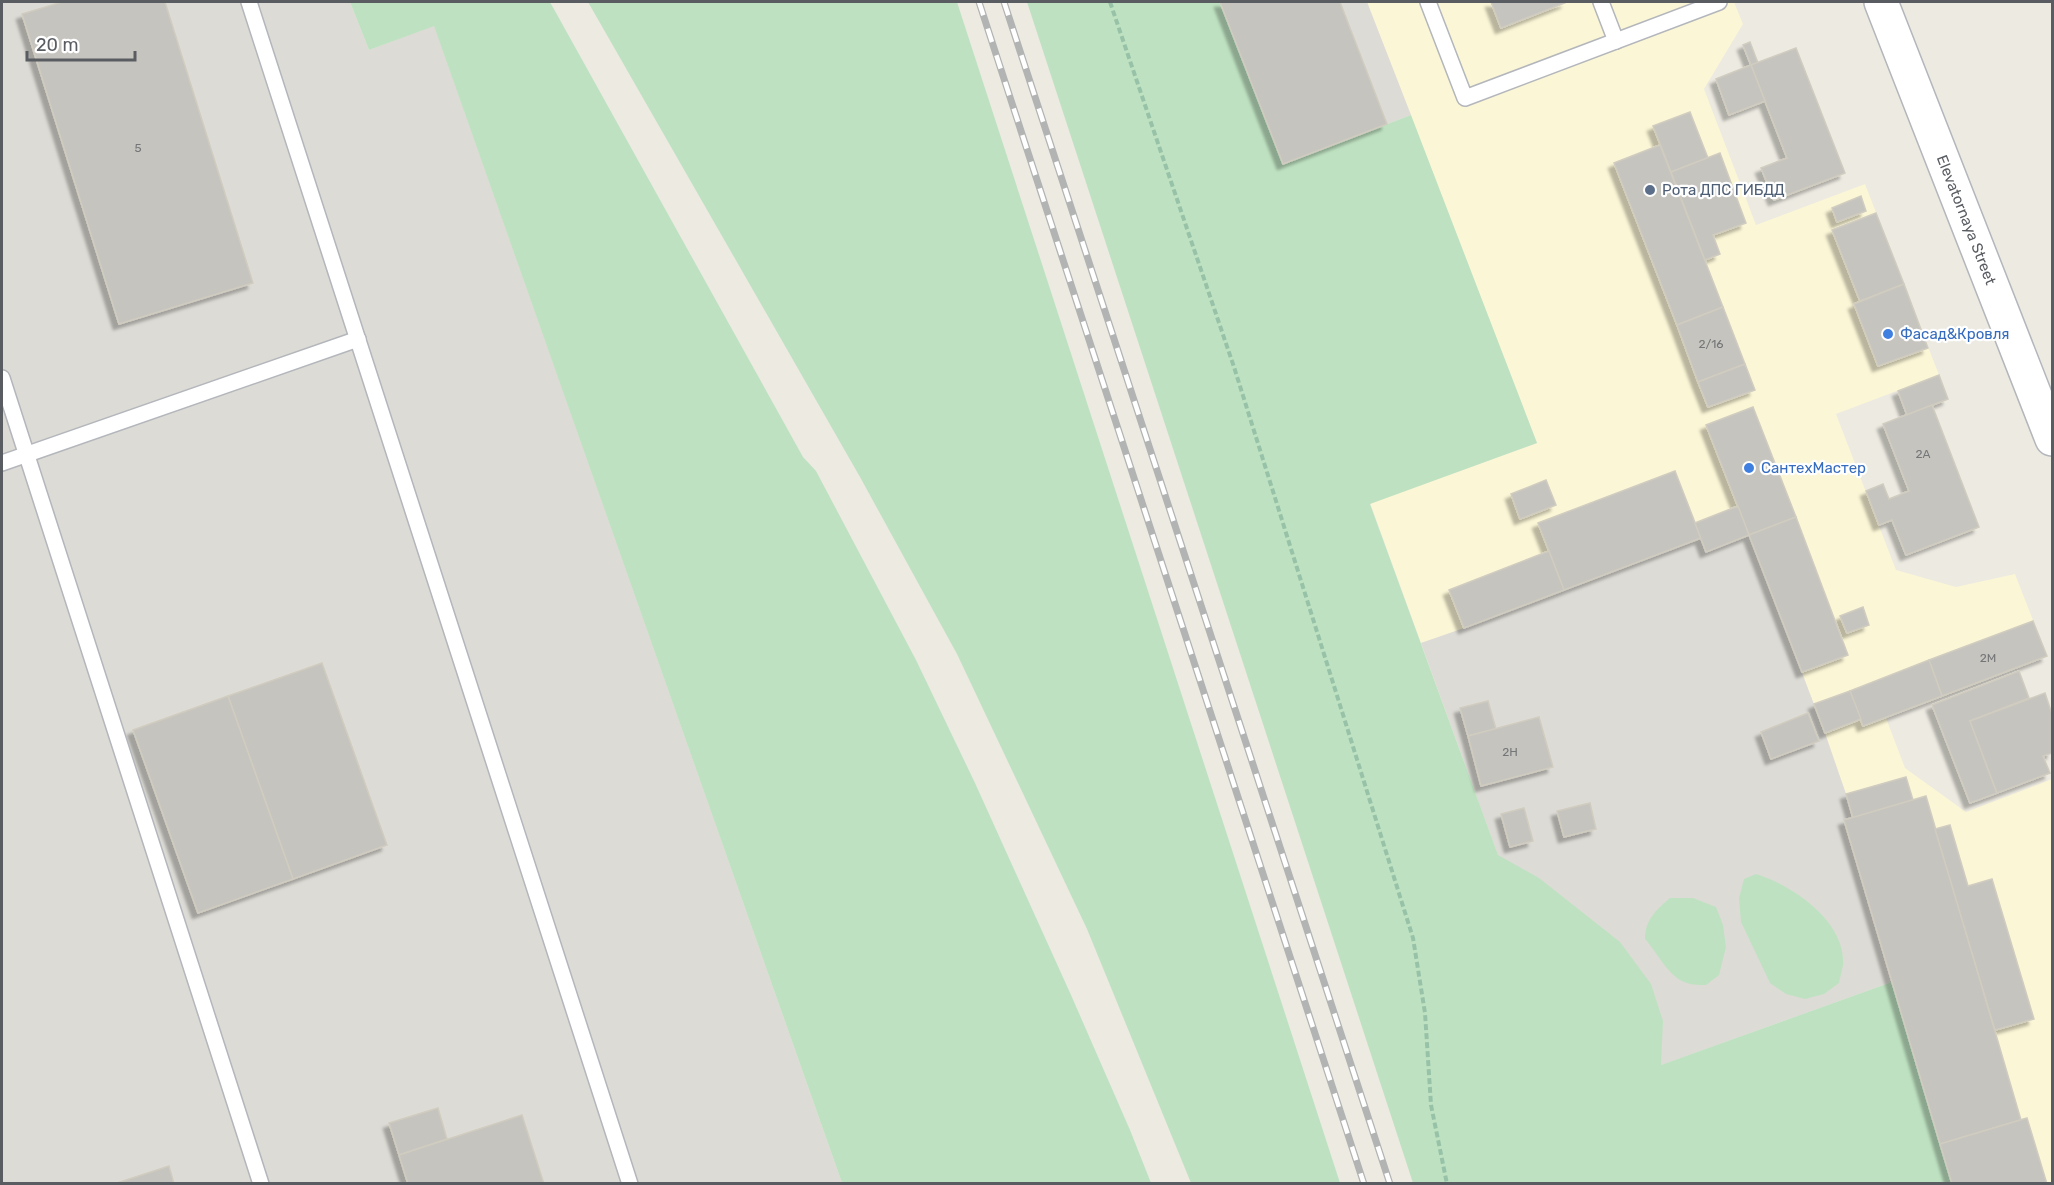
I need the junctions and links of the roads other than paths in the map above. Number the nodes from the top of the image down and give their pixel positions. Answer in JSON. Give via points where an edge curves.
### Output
{"nodes":[{"id":1,"x":249,"y":2,"type":"edge"},
{"id":2,"x":1428,"y":2,"type":"edge"},
{"id":3,"x":1601,"y":2,"type":"edge"},
{"id":4,"x":1719,"y":2,"type":"edge"},
{"id":5,"x":1881,"y":2,"type":"edge"},
{"id":6,"x":1617,"y":40,"type":"junction"},
{"id":7,"x":358,"y":339,"type":"junction"},
{"id":8,"x":2,"y":378,"type":"edge"},
{"id":9,"x":2052,"y":439,"type":"edge"},
{"id":10,"x":26,"y":454,"type":"junction"},
{"id":11,"x":2,"y":463,"type":"edge"},
{"id":12,"x":261,"y":1184,"type":"edge"},
{"id":13,"x":630,"y":1184,"type":"edge"}],
"edges":[{"from":1,"to":7,"type":"lane"},
{"from":2,"to":6,"type":"lane","via":[[1465,98]]},
{"from":3,"to":6,"type":"lane"},
{"from":4,"to":6,"type":"lane"},
{"from":5,"to":9,"type":"street","name":"Elevatornaya Street"},
{"from":7,"to":10,"type":"lane"},
{"from":7,"to":13,"type":"lane"},
{"from":8,"to":10,"type":"lane"},
{"from":10,"to":11,"type":"lane"},
{"from":10,"to":12,"type":"lane"}]}
